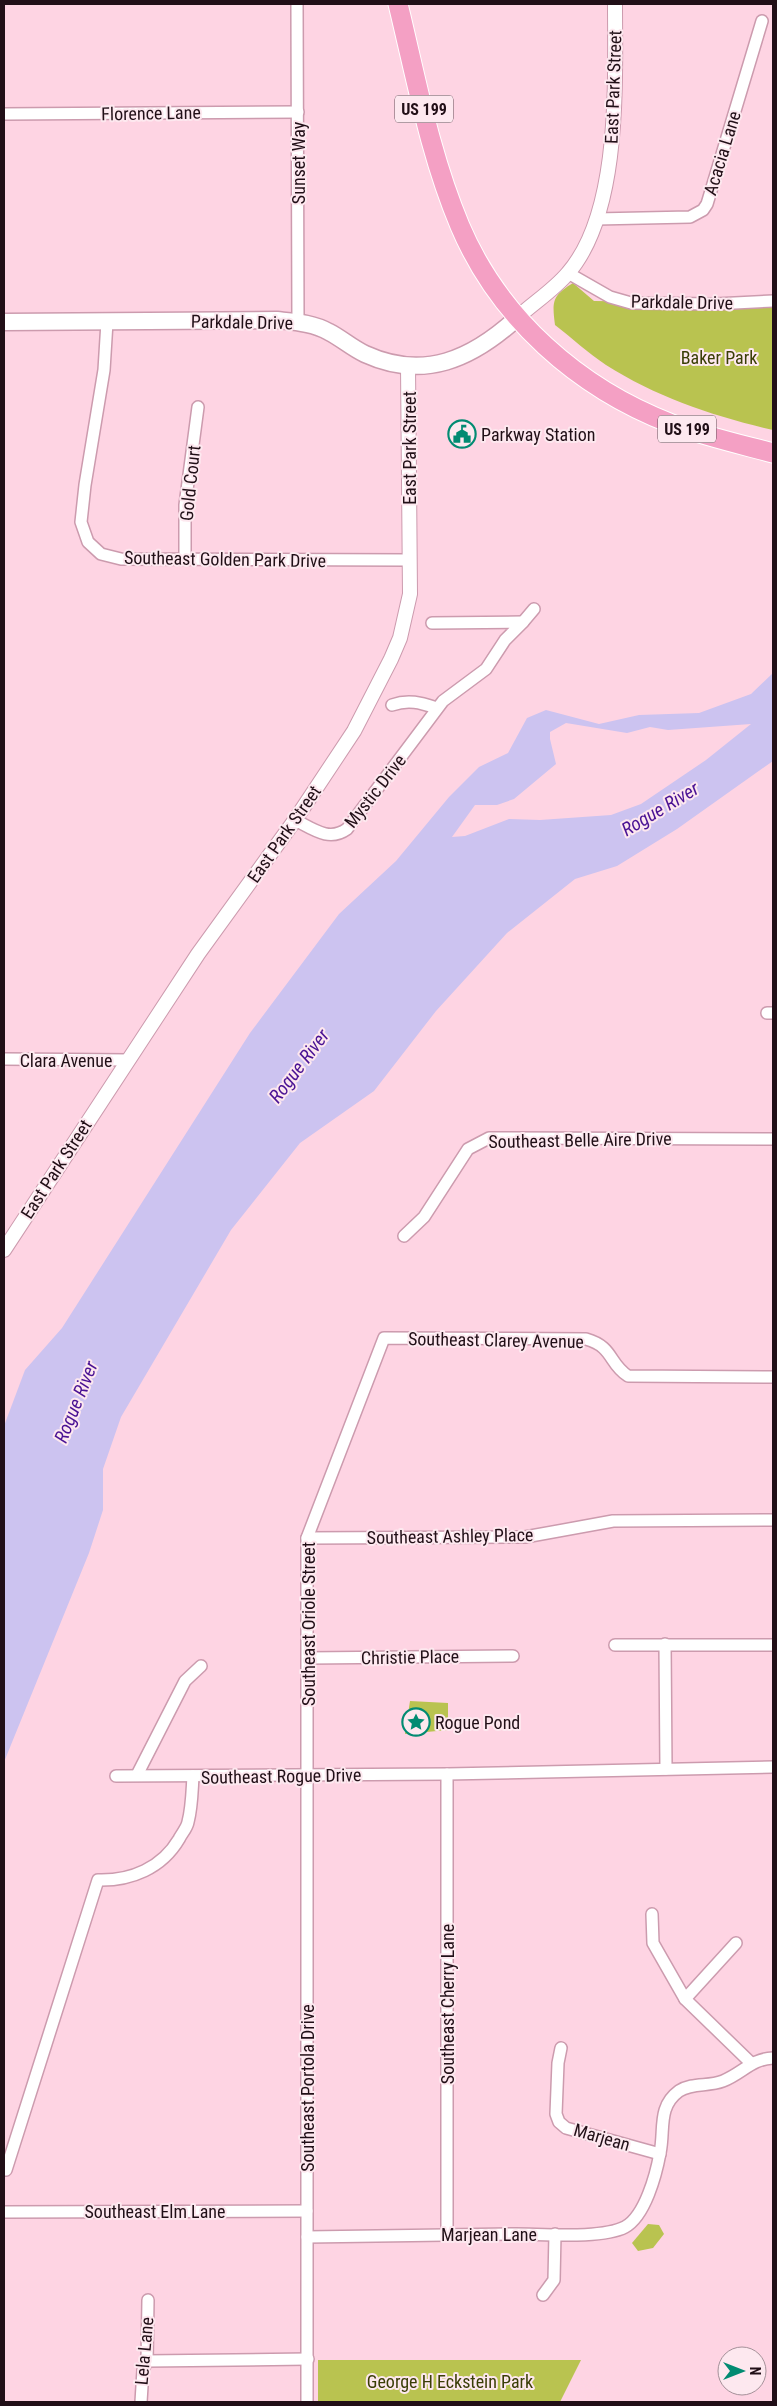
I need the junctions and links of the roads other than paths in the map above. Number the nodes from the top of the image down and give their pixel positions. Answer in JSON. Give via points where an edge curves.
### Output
{"nodes":[{"id":1,"x":297,"y":4,"type":"edge"},
{"id":2,"x":398,"y":4,"type":"edge"},
{"id":3,"x":615,"y":4,"type":"edge"},
{"id":4,"x":762,"y":21,"type":"dead end"},
{"id":5,"x":298,"y":112,"type":"junction"},
{"id":6,"x":4,"y":114,"type":"edge"},
{"id":7,"x":596,"y":219,"type":"junction"},
{"id":8,"x":568,"y":273,"type":"junction"},
{"id":9,"x":773,"y":301,"type":"edge"},
{"id":10,"x":517,"y":318,"type":"junction"},
{"id":11,"x":4,"y":322,"type":"edge"},
{"id":12,"x":107,"y":322,"type":"junction"},
{"id":13,"x":298,"y":322,"type":"junction"},
{"id":14,"x":408,"y":366,"type":"junction"},
{"id":15,"x":198,"y":408,"type":"dead end"},
{"id":16,"x":765,"y":450,"type":"edge"},
{"id":17,"x":185,"y":559,"type":"junction"},
{"id":18,"x":410,"y":560,"type":"junction"},
{"id":19,"x":534,"y":609,"type":"dead end"},
{"id":20,"x":523,"y":622,"type":"junction"},
{"id":21,"x":432,"y":623,"type":"dead end"},
{"id":22,"x":392,"y":705,"type":"dead end"},
{"id":23,"x":440,"y":705,"type":"junction"},
{"id":24,"x":296,"y":820,"type":"junction"},
{"id":25,"x":4,"y":1059,"type":"edge"},
{"id":26,"x":128,"y":1060,"type":"junction"},
{"id":27,"x":773,"y":1139,"type":"edge"},
{"id":28,"x":404,"y":1236,"type":"dead end"},
{"id":29,"x":4,"y":1250,"type":"edge"},
{"id":30,"x":384,"y":1338,"type":"joint"},
{"id":31,"x":773,"y":1377,"type":"edge"},
{"id":32,"x":773,"y":1520,"type":"edge"},
{"id":33,"x":307,"y":1538,"type":"junction"},
{"id":34,"x":665,"y":1644,"type":"junction"},
{"id":35,"x":615,"y":1645,"type":"dead end"},
{"id":36,"x":773,"y":1645,"type":"edge"},
{"id":37,"x":513,"y":1656,"type":"dead end"},
{"id":38,"x":308,"y":1658,"type":"junction"},
{"id":39,"x":201,"y":1666,"type":"dead end"},
{"id":40,"x":773,"y":1767,"type":"edge"},
{"id":41,"x":666,"y":1769,"type":"junction"},
{"id":42,"x":307,"y":1774,"type":"junction"},
{"id":43,"x":447,"y":1774,"type":"junction"},
{"id":44,"x":137,"y":1775,"type":"junction"},
{"id":45,"x":116,"y":1776,"type":"dead end"},
{"id":46,"x":193,"y":1776,"type":"junction"},
{"id":47,"x":652,"y":1914,"type":"dead end"},
{"id":48,"x":736,"y":1943,"type":"dead end"},
{"id":49,"x":684,"y":1999,"type":"junction"},
{"id":50,"x":561,"y":2048,"type":"dead end"},
{"id":51,"x":773,"y":2058,"type":"edge"},
{"id":52,"x":751,"y":2063,"type":"junction"},
{"id":53,"x":660,"y":2154,"type":"junction"},
{"id":54,"x":6,"y":2170,"type":"dead end"},
{"id":55,"x":307,"y":2211,"type":"junction"},
{"id":56,"x":4,"y":2212,"type":"edge"},
{"id":57,"x":447,"y":2234,"type":"junction"},
{"id":58,"x":554,"y":2234,"type":"junction"},
{"id":59,"x":307,"y":2237,"type":"junction"},
{"id":60,"x":543,"y":2295,"type":"dead end"},
{"id":61,"x":148,"y":2300,"type":"dead end"},
{"id":62,"x":308,"y":2359,"type":"junction"},
{"id":63,"x":147,"y":2361,"type":"junction"},
{"id":64,"x":141,"y":2402,"type":"edge"},
{"id":65,"x":307,"y":2402,"type":"edge"}],
"edges":[{"from":1,"to":5,"type":"street","name":"Sunset Way"},
{"from":2,"to":10,"type":"highway","number":"US 199","via":[[434,150],[455,214],[483,271]]},
{"from":3,"to":7,"type":"street","name":"East Park Street","via":[[613,128]]},
{"from":4,"to":7,"type":"street","name":"Acacia Lane","via":[[703,210],[690,217]]},
{"from":5,"to":6,"type":"street","name":"Florence Lane"},
{"from":5,"to":13,"type":"street","name":"Sunset Way"},
{"from":7,"to":8,"type":"street","name":"East Park Street","via":[[585,247]]},
{"from":8,"to":9,"type":"street","name":"Parkdale Drive","via":[[610,297],[631,303]]},
{"from":8,"to":10,"type":"street","name":"East Park Street"},
{"from":10,"to":14,"type":"main road","name":"Parkdale Drive","via":[[465,356],[429,366]]},
{"from":10,"to":16,"type":"highway","number":"US 199","via":[[570,367],[620,400],[677,426]]},
{"from":11,"to":12,"type":"main road","name":"Parkdale Drive"},
{"from":12,"to":13,"type":"main road","name":"Parkdale Drive"},
{"from":12,"to":17,"type":"street","name":"Southeast Golden Park Drive","via":[[104,370],[81,522],[88,542],[101,554],[121,559]]},
{"from":13,"to":14,"type":"main road","name":"Parkdale Drive","via":[[329,332],[364,353]]},
{"from":14,"to":18,"type":"street","name":"East Park Street"},
{"from":15,"to":17,"type":"street","name":"Gold Court","via":[[185,505]]},
{"from":17,"to":18,"type":"street","name":"Southeast Golden Park Drive"},
{"from":18,"to":24,"type":"street","name":"East Park Street","via":[[406,617],[391,659],[354,731]]},
{"from":19,"to":20,"type":"street","name":"Mystic Drive"},
{"from":20,"to":21,"type":"street"},
{"from":20,"to":23,"type":"street","name":"Mystic Drive","via":[[505,640],[486,669]]},
{"from":22,"to":23,"type":"street","via":[[403,701]]},
{"from":23,"to":24,"type":"street","name":"Mystic Drive","via":[[347,829],[325,835]]},
{"from":24,"to":26,"type":"street","name":"East Park Street","via":[[198,954]]},
{"from":25,"to":26,"type":"street","name":"Clara Avenue"},
{"from":26,"to":29,"type":"street","name":"East Park Street"},
{"from":27,"to":28,"type":"street","name":"Southeast Belle Aire Drive","via":[[489,1138],[468,1149],[424,1216]]},
{"from":30,"to":31,"type":"street","name":"Southeast Clarey Avenue","via":[[586,1339],[607,1348],[628,1376]]},
{"from":30,"to":33,"type":"street","name":"Southeast Oriole Street"},
{"from":32,"to":33,"type":"street","name":"Southeast Ashley Place","via":[[613,1521],[525,1537]]},
{"from":33,"to":38,"type":"street","name":"Southeast Oriole Street"},
{"from":34,"to":35,"type":"street"},
{"from":34,"to":36,"type":"street"},
{"from":34,"to":41,"type":"street"},
{"from":37,"to":38,"type":"street","name":"Christie Place"},
{"from":38,"to":42,"type":"street","name":"Southeast Oriole Street"},
{"from":39,"to":44,"type":"street","via":[[185,1681]]},
{"from":40,"to":41,"type":"street","name":"Southeast Rogue Drive"},
{"from":41,"to":43,"type":"street","name":"Southeast Rogue Drive"},
{"from":42,"to":43,"type":"street","name":"Southeast Rogue Drive"},
{"from":42,"to":46,"type":"street","name":"Southeast Rogue Drive"},
{"from":42,"to":55,"type":"street","name":"Southeast Portola Drive"},
{"from":43,"to":57,"type":"street","name":"Southeast Cherry Lane"},
{"from":44,"to":45,"type":"street"},
{"from":44,"to":46,"type":"street"},
{"from":46,"to":54,"type":"street","name":"Southeast Rogue Drive","via":[[188,1824],[160,1861],[142,1873],[116,1880],[98,1880]]},
{"from":47,"to":49,"type":"street","via":[[654,1943]]},
{"from":48,"to":49,"type":"street"},
{"from":49,"to":52,"type":"street"},
{"from":50,"to":53,"type":"street","name":"Marjean","via":[[559,2122],[566,2128]]},
{"from":51,"to":52,"type":"street"},
{"from":52,"to":53,"type":"street","name":"Marjean Lane","via":[[731,2078],[718,2083],[694,2084],[677,2093],[662,2116]]},
{"from":53,"to":58,"type":"street","name":"Marjean Lane","via":[[642,2209],[635,2218],[616,2231]]},
{"from":55,"to":56,"type":"street","name":"Southeast Elm Lane"},
{"from":55,"to":59,"type":"street","name":"Southeast Portola Drive"},
{"from":57,"to":58,"type":"street","name":"Marjean Lane"},
{"from":57,"to":59,"type":"street","name":"Marjean Lane"},
{"from":58,"to":60,"type":"street","via":[[554,2280]]},
{"from":59,"to":62,"type":"street","name":"Southeast Portola Drive"},
{"from":61,"to":63,"type":"street","name":"Lela Lane"},
{"from":62,"to":63,"type":"street"},
{"from":62,"to":65,"type":"street","name":"Southeast Portola Drive"},
{"from":63,"to":64,"type":"street","name":"Lela Lane","via":[[143,2370]]}]}
